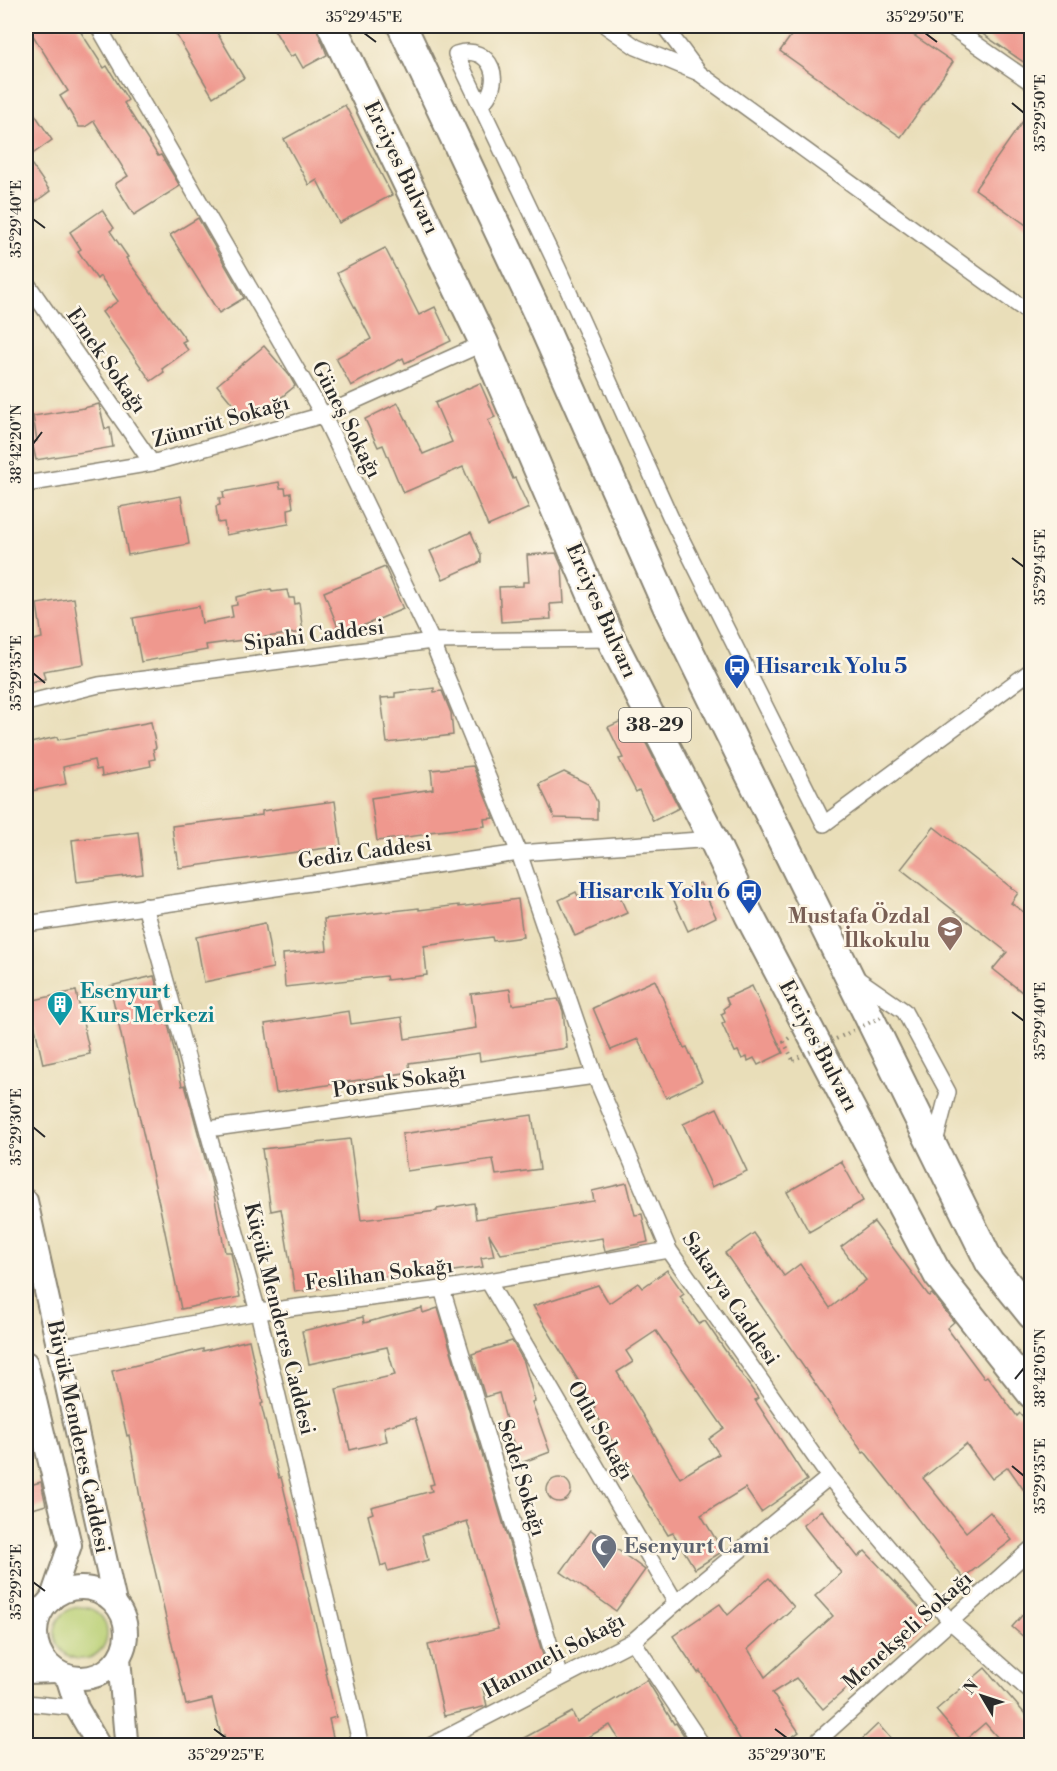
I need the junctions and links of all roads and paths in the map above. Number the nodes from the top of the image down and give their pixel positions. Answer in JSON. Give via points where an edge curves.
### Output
{"nodes":[{"id":1,"x":98,"y":26,"type":"edge"},
{"id":2,"x":332,"y":26,"type":"edge"},
{"id":3,"x":402,"y":26,"type":"edge"},
{"id":4,"x":606,"y":26,"type":"edge"},
{"id":5,"x":664,"y":26,"type":"edge"},
{"id":6,"x":950,"y":26,"type":"edge"},
{"id":7,"x":699,"y":73,"type":"junction"},
{"id":8,"x":1032,"y":83,"type":"edge"},
{"id":9,"x":480,"y":105,"type":"dead end"},
{"id":10,"x":26,"y":282,"type":"edge"},
{"id":11,"x":1032,"y":315,"type":"edge"},
{"id":12,"x":484,"y":343,"type":"junction"},
{"id":13,"x":323,"y":415,"type":"junction"},
{"id":14,"x":152,"y":463,"type":"junction"},
{"id":15,"x":26,"y":484,"type":"edge"},
{"id":16,"x":611,"y":639,"type":"junction"},
{"id":17,"x":432,"y":641,"type":"junction"},
{"id":18,"x":1032,"y":670,"type":"edge"},
{"id":19,"x":26,"y":703,"type":"edge"},
{"id":20,"x":713,"y":838,"type":"junction"},
{"id":21,"x":519,"y":853,"type":"junction"},
{"id":22,"x":145,"y":906,"type":"junction"},
{"id":23,"x":26,"y":924,"type":"edge"},
{"id":24,"x":845,"y":970,"type":"junction"},
{"id":25,"x":883,"y":1016,"type":"dead end"},
{"id":26,"x":784,"y":1042,"type":"dead end"},
{"id":27,"x":595,"y":1076,"type":"junction"},
{"id":28,"x":208,"y":1129,"type":"junction"},
{"id":29,"x":933,"y":1149,"type":"junction"},
{"id":30,"x":26,"y":1201,"type":"edge"},
{"id":31,"x":669,"y":1250,"type":"junction"},
{"id":32,"x":488,"y":1281,"type":"junction"},
{"id":33,"x":442,"y":1289,"type":"junction"},
{"id":34,"x":258,"y":1312,"type":"junction"},
{"id":35,"x":1032,"y":1315,"type":"edge"},
{"id":36,"x":59,"y":1347,"type":"junction"},
{"id":37,"x":26,"y":1363,"type":"edge"},
{"id":38,"x":1032,"y":1394,"type":"edge"},
{"id":39,"x":829,"y":1477,"type":"junction"},
{"id":40,"x":1032,"y":1548,"type":"edge"},
{"id":41,"x":115,"y":1603,"type":"junction"},
{"id":42,"x":676,"y":1603,"type":"junction"},
{"id":43,"x":40,"y":1608,"type":"edge"},
{"id":44,"x":951,"y":1622,"type":"junction"},
{"id":45,"x":633,"y":1641,"type":"junction"},
{"id":46,"x":119,"y":1658,"type":"junction"},
{"id":47,"x":26,"y":1672,"type":"edge"},
{"id":48,"x":62,"y":1674,"type":"junction"},
{"id":49,"x":560,"y":1678,"type":"junction"},
{"id":50,"x":1032,"y":1693,"type":"edge"},
{"id":51,"x":26,"y":1703,"type":"edge"},
{"id":52,"x":77,"y":1708,"type":"junction"},
{"id":53,"x":99,"y":1746,"type":"edge"},
{"id":54,"x":129,"y":1746,"type":"edge"},
{"id":55,"x":361,"y":1746,"type":"edge"},
{"id":56,"x":430,"y":1746,"type":"edge"},
{"id":57,"x":703,"y":1746,"type":"edge"},
{"id":58,"x":812,"y":1746,"type":"edge"}],
"edges":[{"from":1,"to":13,"type":"street","name":"Güneş Sokağı"},
{"from":2,"to":12,"type":"highway","name":"Erciyes Bulvarı","number":"38-29"},
{"from":3,"to":24,"type":"highway","number":"38-29","via":[[538,314],[668,608]]},
{"from":4,"to":7,"type":"street","via":[[636,47]]},
{"from":5,"to":7,"type":"street"},
{"from":6,"to":8,"type":"street"},
{"from":7,"to":11,"type":"street"},
{"from":9,"to":18,"type":"street","via":[[670,516],[824,824]]},
{"from":10,"to":14,"type":"street","name":"Emek Sokağı"},
{"from":12,"to":13,"type":"street","name":"Zümrüt Sokağı"},
{"from":12,"to":16,"type":"highway","name":"Erciyes Bulvarı","number":"38-29"},
{"from":13,"to":14,"type":"street","name":"Zümrüt Sokağı"},
{"from":13,"to":17,"type":"street","name":"Güneş Sokağı"},
{"from":14,"to":15,"type":"street","name":"Zümrüt Sokağı"},
{"from":16,"to":17,"type":"street","name":"Sipahi Caddesi"},
{"from":16,"to":20,"type":"highway","name":"Erciyes Bulvarı","number":"38-29"},
{"from":17,"to":19,"type":"street","name":"Sipahi Caddesi","via":[[99,685]]},
{"from":17,"to":21,"type":"street","name":"Güneş Sokağı"},
{"from":20,"to":21,"type":"street","name":"Gediz Caddesi"},
{"from":20,"to":38,"type":"highway","name":"Erciyes Bulvarı","number":"38-29","via":[[754,926],[938,1275]]},
{"from":21,"to":22,"type":"street","name":"Gediz Caddesi"},
{"from":21,"to":27,"type":"street","name":"Sakarya Caddesi"},
{"from":22,"to":23,"type":"street","name":"Gediz Caddesi"},
{"from":22,"to":28,"type":"street","name":"Küçük Menderes Caddesi"},
{"from":24,"to":29,"type":"highway","number":"38-29"},
{"from":24,"to":29,"type":"street","via":[[904,1011],[948,1092]]},
{"from":25,"to":26,"type":"path","bridge":true,"via":[[793,1060]]},
{"from":27,"to":28,"type":"street","name":"Porsuk Sokağı"},
{"from":27,"to":31,"type":"street","name":"Sakarya Caddesi"},
{"from":28,"to":34,"type":"street","name":"Küçük Menderes Caddesi"},
{"from":29,"to":35,"type":"highway","number":"38-29","via":[[990,1263]]},
{"from":30,"to":36,"type":"street","name":"Büyük Menderes Caddesi"},
{"from":31,"to":32,"type":"street","name":"Feslihan Sokağı"},
{"from":31,"to":39,"type":"street","name":"Sakarya Caddesi"},
{"from":32,"to":33,"type":"street","name":"Feslihan Sokağı"},
{"from":32,"to":42,"type":"street","name":"Otlu Sokağı"},
{"from":33,"to":34,"type":"street","name":"Feslihan Sokağı"},
{"from":33,"to":49,"type":"street","name":"Sedef Sokağı"},
{"from":34,"to":36,"type":"street","name":"Feslihan Sokağı"},
{"from":34,"to":55,"type":"street","name":"Küçük Menderes Caddesi"},
{"from":36,"to":41,"type":"street","name":"Büyük Menderes Caddesi"},
{"from":37,"to":43,"type":"street","name":"Büyük Menderes Caddesi","via":[[70,1545]]},
{"from":39,"to":42,"type":"street","name":"Hanımeli Sokağı"},
{"from":39,"to":44,"type":"street","name":"Sakarya Caddesi"},
{"from":40,"to":44,"type":"street","name":"Menekşeli Sokağı"},
{"from":41,"to":43,"type":"street","via":[[106,1595],[83,1588],[72,1589]]},
{"from":41,"to":46,"type":"street","via":[[122,1612],[126,1635]]},
{"from":42,"to":45,"type":"street","name":"Hanımeli Sokağı"},
{"from":43,"to":48,"type":"street","via":[[37,1643],[41,1654]]},
{"from":44,"to":50,"type":"street","name":"Sakarya Caddesi"},
{"from":44,"to":58,"type":"street","name":"Menekşeli Sokağı"},
{"from":45,"to":49,"type":"street","name":"Hanımeli Sokağı"},
{"from":45,"to":57,"type":"street"},
{"from":46,"to":48,"type":"street","via":[[102,1674],[90,1678]]},
{"from":46,"to":54,"type":"street"},
{"from":47,"to":48,"type":"street"},
{"from":48,"to":52,"type":"street"},
{"from":49,"to":56,"type":"street","name":"Hanımeli Sokağı"},
{"from":51,"to":52,"type":"street"},
{"from":52,"to":53,"type":"street"}]}
